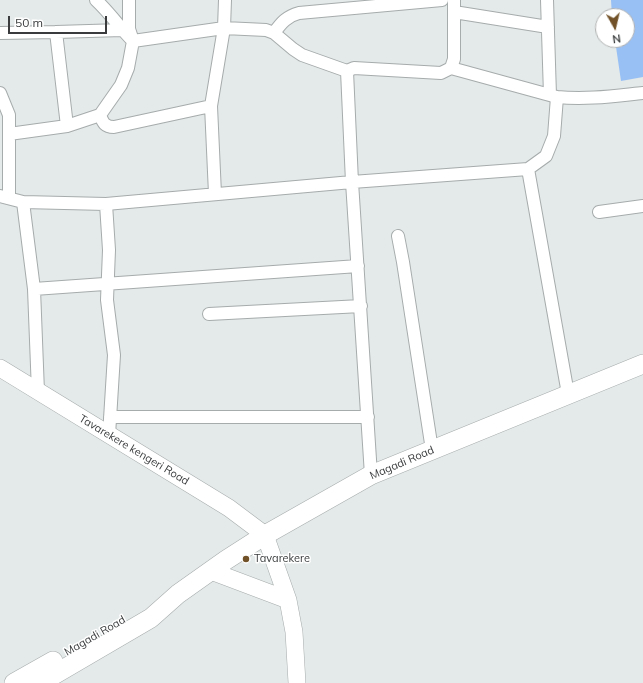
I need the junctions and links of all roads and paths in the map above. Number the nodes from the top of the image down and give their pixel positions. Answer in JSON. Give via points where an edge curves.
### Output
{"nodes":[{"id":1,"x":96,"y":0,"type":"edge"},
{"id":2,"x":129,"y":0,"type":"edge"},
{"id":3,"x":225,"y":0,"type":"edge"},
{"id":4,"x":442,"y":0,"type":"edge"},
{"id":5,"x":547,"y":0,"type":"edge"},
{"id":6,"x":424,"y":1,"type":"edge"},
{"id":7,"x":454,"y":6,"type":"edge"},
{"id":8,"x":548,"y":27,"type":"junction"},
{"id":9,"x":224,"y":28,"type":"junction"},
{"id":10,"x":122,"y":30,"type":"junction"},
{"id":11,"x":56,"y":32,"type":"junction"},
{"id":12,"x":0,"y":33,"type":"edge"},
{"id":13,"x":274,"y":33,"type":"junction"},
{"id":14,"x":133,"y":41,"type":"junction"},
{"id":15,"x":451,"y":68,"type":"junction"},
{"id":16,"x":347,"y":71,"type":"junction"},
{"id":17,"x":0,"y":93,"type":"edge"},
{"id":18,"x":643,"y":93,"type":"edge"},
{"id":19,"x":553,"y":96,"type":"junction"},
{"id":20,"x":211,"y":106,"type":"junction"},
{"id":21,"x":100,"y":115,"type":"junction"},
{"id":22,"x":67,"y":126,"type":"junction"},
{"id":23,"x":9,"y":134,"type":"junction"},
{"id":24,"x":528,"y":169,"type":"junction"},
{"id":25,"x":352,"y":182,"type":"junction"},
{"id":26,"x":215,"y":194,"type":"junction"},
{"id":27,"x":4,"y":197,"type":"edge"},
{"id":28,"x":22,"y":202,"type":"junction"},
{"id":29,"x":106,"y":204,"type":"junction"},
{"id":30,"x":643,"y":206,"type":"edge"},
{"id":31,"x":599,"y":212,"type":"dead end"},
{"id":32,"x":398,"y":236,"type":"dead end"},
{"id":33,"x":358,"y":266,"type":"junction"},
{"id":34,"x":108,"y":285,"type":"junction"},
{"id":35,"x":34,"y":290,"type":"junction"},
{"id":36,"x":360,"y":306,"type":"junction"},
{"id":37,"x":210,"y":314,"type":"dead end"},
{"id":38,"x":643,"y":364,"type":"edge"},
{"id":39,"x":0,"y":368,"type":"edge"},
{"id":40,"x":38,"y":392,"type":"junction"},
{"id":41,"x":568,"y":394,"type":"junction"},
{"id":42,"x":368,"y":417,"type":"junction"},
{"id":43,"x":110,"y":418,"type":"junction"},
{"id":44,"x":109,"y":435,"type":"junction"},
{"id":45,"x":432,"y":450,"type":"junction"},
{"id":46,"x":371,"y":475,"type":"junction"},
{"id":47,"x":265,"y":535,"type":"junction"},
{"id":48,"x":211,"y":571,"type":"junction"},
{"id":49,"x":288,"y":600,"type":"junction"},
{"id":50,"x":93,"y":645,"type":"junction"},
{"id":51,"x":14,"y":683,"type":"edge"},
{"id":52,"x":40,"y":683,"type":"edge"},
{"id":53,"x":297,"y":683,"type":"edge"}],
"edges":[{"from":1,"to":10,"type":"street"},
{"from":2,"to":14,"type":"street","via":[[129,29]]},
{"from":3,"to":9,"type":"street"},
{"from":4,"to":6,"type":"street"},
{"from":5,"to":8,"type":"street"},
{"from":6,"to":13,"type":"street","via":[[299,13],[283,20]]},
{"from":7,"to":8,"type":"street"},
{"from":7,"to":15,"type":"street","via":[[454,59]]},
{"from":8,"to":19,"type":"street"},
{"from":9,"to":13,"type":"street","via":[[266,30]]},
{"from":9,"to":14,"type":"street"},
{"from":9,"to":20,"type":"street"},
{"from":10,"to":11,"type":"street"},
{"from":10,"to":14,"type":"street"},
{"from":11,"to":12,"type":"street"},
{"from":11,"to":22,"type":"street"},
{"from":13,"to":16,"type":"street","via":[[292,50]]},
{"from":14,"to":21,"type":"street","via":[[128,68],[121,85]]},
{"from":15,"to":16,"type":"street","via":[[441,73],[354,68]]},
{"from":15,"to":19,"type":"street"},
{"from":16,"to":25,"type":"street"},
{"from":17,"to":23,"type":"street","via":[[9,115]]},
{"from":18,"to":19,"type":"street","via":[[597,98]]},
{"from":19,"to":24,"type":"street","via":[[554,136],[546,156]]},
{"from":20,"to":21,"type":"street","via":[[114,128],[103,123]]},
{"from":20,"to":26,"type":"street"},
{"from":21,"to":22,"type":"street"},
{"from":22,"to":23,"type":"street"},
{"from":23,"to":27,"type":"street"},
{"from":24,"to":25,"type":"street"},
{"from":24,"to":41,"type":"street"},
{"from":25,"to":26,"type":"street"},
{"from":25,"to":33,"type":"street"},
{"from":26,"to":29,"type":"street"},
{"from":27,"to":28,"type":"street"},
{"from":28,"to":29,"type":"street"},
{"from":28,"to":35,"type":"street"},
{"from":29,"to":34,"type":"street"},
{"from":30,"to":31,"type":"street"},
{"from":32,"to":45,"type":"street"},
{"from":33,"to":34,"type":"street"},
{"from":33,"to":36,"type":"street"},
{"from":34,"to":35,"type":"street"},
{"from":34,"to":43,"type":"street","via":[[107,300],[114,355]]},
{"from":35,"to":40,"type":"street"},
{"from":36,"to":37,"type":"street"},
{"from":36,"to":42,"type":"street"},
{"from":38,"to":41,"type":"main road","name":"Magadi Road"},
{"from":39,"to":40,"type":"main road","name":"Tavarekere kengeri Road"},
{"from":40,"to":44,"type":"main road","name":"Tavarekere kengeri Road"},
{"from":41,"to":45,"type":"main road","name":"Magadi Road"},
{"from":42,"to":43,"type":"street"},
{"from":42,"to":46,"type":"street"},
{"from":43,"to":44,"type":"street"},
{"from":44,"to":47,"type":"main road","name":"Tavarekere kengeri Road","via":[[229,508]]},
{"from":45,"to":46,"type":"main road","name":"Magadi Road"},
{"from":46,"to":47,"type":"main road","name":"Magadi Road"},
{"from":47,"to":48,"type":"main road","name":"Magadi Road"},
{"from":47,"to":49,"type":"main road"},
{"from":48,"to":49,"type":"main road"},
{"from":48,"to":50,"type":"main road","name":"Magadi Road","via":[[178,594],[147,607]]},
{"from":49,"to":53,"type":"main road","via":[[294,632]]},
{"from":50,"to":51,"type":"main road","name":"Magadi Road"},
{"from":50,"to":52,"type":"main road","name":"Magadi Road"}]}
